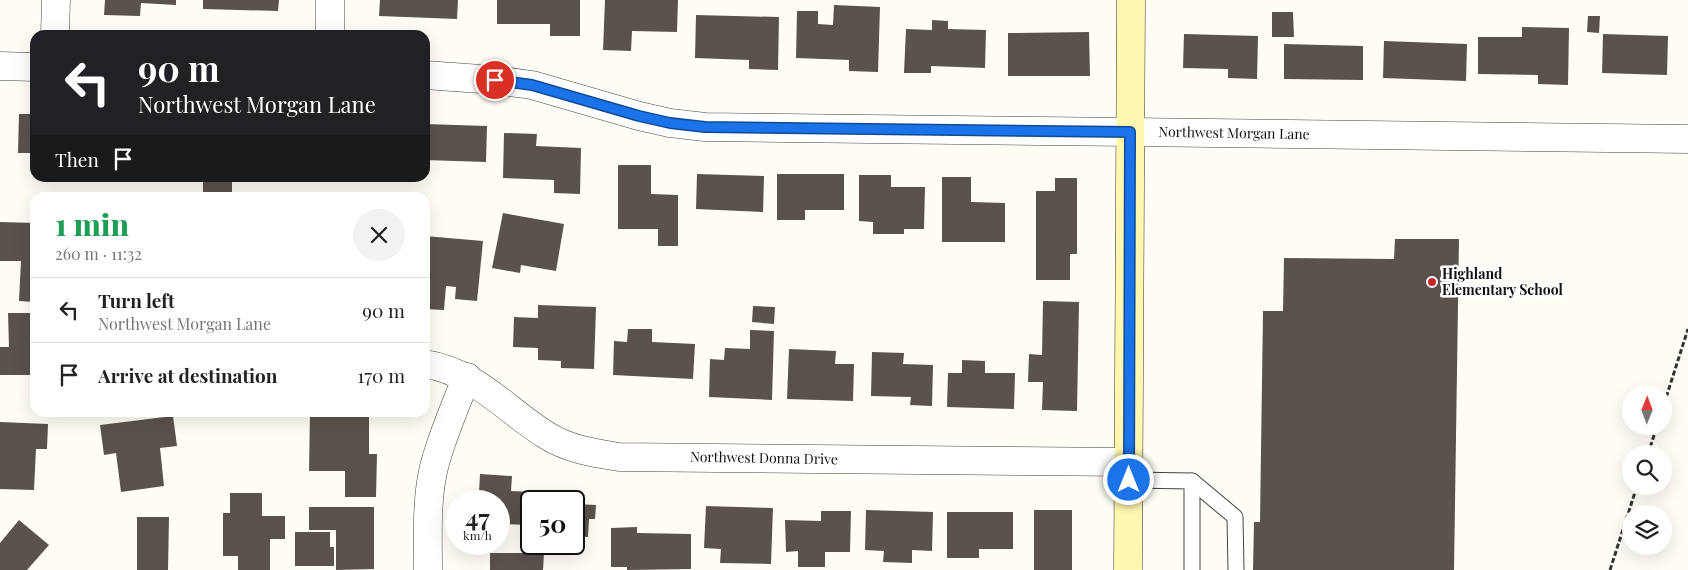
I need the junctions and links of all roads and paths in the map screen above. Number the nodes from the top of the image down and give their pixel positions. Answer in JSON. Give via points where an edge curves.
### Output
{"nodes":[{"id":1,"x":56,"y":0,"type":"edge"},
{"id":2,"x":330,"y":0,"type":"edge"},
{"id":3,"x":1131,"y":0,"type":"edge"},
{"id":4,"x":56,"y":30,"type":"edge"},
{"id":5,"x":330,"y":30,"type":"edge"},
{"id":6,"x":0,"y":66,"type":"edge"},
{"id":7,"x":30,"y":67,"type":"edge"},
{"id":8,"x":430,"y":75,"type":"edge"},
{"id":9,"x":1130,"y":132,"type":"junction"},
{"id":10,"x":1688,"y":139,"type":"edge"},
{"id":11,"x":1688,"y":329,"type":"edge"},
{"id":12,"x":430,"y":364,"type":"edge"},
{"id":13,"x":467,"y":377,"type":"junction"},
{"id":14,"x":1670,"y":385,"type":"edge"},
{"id":15,"x":1129,"y":471,"type":"junction"},
{"id":16,"x":1192,"y":481,"type":"junction"},
{"id":17,"x":1634,"y":495,"type":"edge"},
{"id":18,"x":428,"y":570,"type":"edge"},
{"id":19,"x":1128,"y":570,"type":"edge"},
{"id":20,"x":1192,"y":570,"type":"edge"},
{"id":21,"x":1236,"y":570,"type":"edge"},
{"id":22,"x":1610,"y":570,"type":"edge"}],
"edges":[{"from":1,"to":4,"type":"street"},
{"from":2,"to":5,"type":"street"},
{"from":3,"to":9,"type":"main road"},
{"from":6,"to":7,"type":"street"},
{"from":8,"to":9,"type":"street","name":"Northwest Morgan Lane","via":[[532,85],[639,116],[705,127]]},
{"from":9,"to":10,"type":"street","name":"Northwest Morgan Lane"},
{"from":9,"to":15,"type":"main road"},
{"from":11,"to":14,"type":"path"},
{"from":12,"to":13,"type":"street","name":"Northwest Donna Drive"},
{"from":13,"to":15,"type":"street","name":"Northwest Donna Drive","via":[[547,436],[584,452],[619,457]]},
{"from":13,"to":18,"type":"street","via":[[434,468],[428,513]]},
{"from":15,"to":16,"type":"lane"},
{"from":15,"to":19,"type":"main road"},
{"from":16,"to":20,"type":"lane"},
{"from":16,"to":21,"type":"lane","via":[[1235,517]]},
{"from":17,"to":22,"type":"path"}]}
